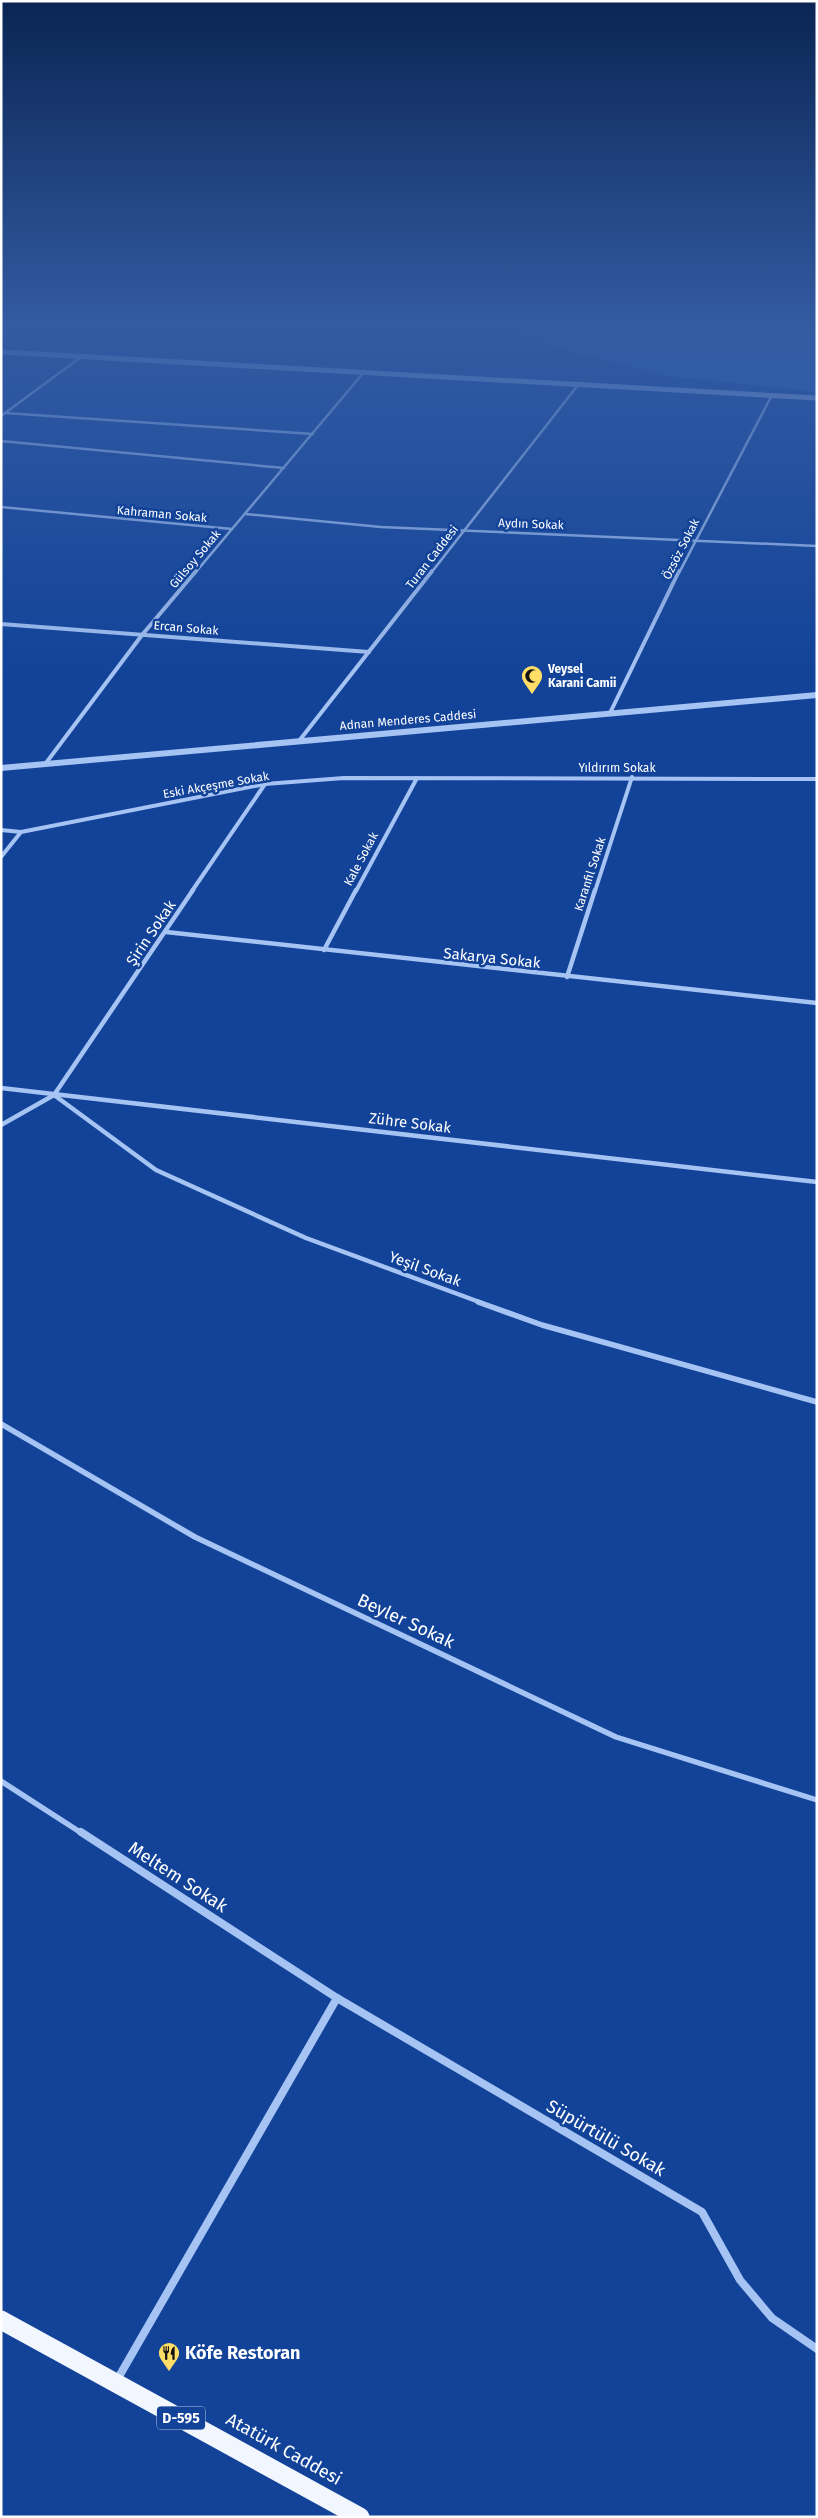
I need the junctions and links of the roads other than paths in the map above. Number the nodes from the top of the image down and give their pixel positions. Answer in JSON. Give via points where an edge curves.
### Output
{"nodes":[{"id":1,"x":7,"y":443,"type":"edge"},
{"id":2,"x":306,"y":443,"type":"edge"},
{"id":3,"x":532,"y":443,"type":"edge"},
{"id":4,"x":747,"y":443,"type":"edge"},
{"id":5,"x":284,"y":468,"type":"junction"},
{"id":6,"x":1,"y":507,"type":"edge"},
{"id":7,"x":245,"y":514,"type":"junction"},
{"id":8,"x":232,"y":529,"type":"junction"},
{"id":9,"x":464,"y":530,"type":"junction"},
{"id":10,"x":695,"y":539,"type":"junction"},
{"id":11,"x":817,"y":546,"type":"edge"},
{"id":12,"x":1,"y":624,"type":"edge"},
{"id":13,"x":142,"y":635,"type":"junction"},
{"id":14,"x":369,"y":652,"type":"junction"},
{"id":15,"x":817,"y":695,"type":"edge"},
{"id":16,"x":610,"y":713,"type":"junction"},
{"id":17,"x":299,"y":741,"type":"junction"},
{"id":18,"x":46,"y":764,"type":"junction"},
{"id":19,"x":1,"y":768,"type":"edge"},
{"id":20,"x":632,"y":777,"type":"junction"},
{"id":21,"x":417,"y":778,"type":"junction"},
{"id":22,"x":817,"y":778,"type":"edge"},
{"id":23,"x":265,"y":784,"type":"junction"},
{"id":24,"x":1,"y":830,"type":"edge"},
{"id":25,"x":21,"y":832,"type":"junction"},
{"id":26,"x":1,"y":857,"type":"edge"},
{"id":27,"x":166,"y":932,"type":"junction"},
{"id":28,"x":324,"y":950,"type":"junction"},
{"id":29,"x":567,"y":977,"type":"junction"},
{"id":30,"x":817,"y":1003,"type":"edge"},
{"id":31,"x":1,"y":1088,"type":"edge"},
{"id":32,"x":54,"y":1095,"type":"junction"},
{"id":33,"x":1,"y":1125,"type":"edge"},
{"id":34,"x":817,"y":1182,"type":"edge"},
{"id":35,"x":817,"y":1402,"type":"edge"},
{"id":36,"x":1,"y":1424,"type":"edge"},
{"id":37,"x":1,"y":1781,"type":"edge"},
{"id":38,"x":817,"y":1800,"type":"edge"},
{"id":39,"x":338,"y":1998,"type":"junction"},
{"id":40,"x":1,"y":2320,"type":"edge"},
{"id":41,"x":817,"y":2349,"type":"edge"},
{"id":42,"x":115,"y":2382,"type":"junction"},
{"id":43,"x":360,"y":2517,"type":"edge"}],
"edges":[{"from":1,"to":5,"type":"street"},
{"from":2,"to":5,"type":"street","name":"Gülsoy Sokak"},
{"from":3,"to":9,"type":"street","name":"Turan Caddesi"},
{"from":4,"to":10,"type":"street","name":"Özsöz Sokak"},
{"from":5,"to":7,"type":"street","name":"Gülsoy Sokak"},
{"from":6,"to":8,"type":"street","name":"Kahraman Sokak"},
{"from":7,"to":8,"type":"street","name":"Gülsoy Sokak"},
{"from":7,"to":9,"type":"street","name":"Aydın Sokak","via":[[381,527]]},
{"from":8,"to":13,"type":"street","name":"Gülsoy Sokak"},
{"from":9,"to":10,"type":"street","name":"Aydın Sokak"},
{"from":9,"to":14,"type":"street","name":"Turan Caddesi"},
{"from":10,"to":11,"type":"street","name":"Aydın Sokak"},
{"from":10,"to":16,"type":"street","name":"Özsöz Sokak"},
{"from":12,"to":13,"type":"street","name":"Ercan Sokak"},
{"from":13,"to":14,"type":"street","name":"Ercan Sokak"},
{"from":13,"to":18,"type":"street","name":"Gülsoy Sokak"},
{"from":14,"to":17,"type":"street","name":"Turan Caddesi"},
{"from":15,"to":16,"type":"street","name":"Adnan Menderes Caddesi"},
{"from":16,"to":17,"type":"street","name":"Adnan Menderes Caddesi"},
{"from":17,"to":18,"type":"street","name":"Adnan Menderes Caddesi"},
{"from":18,"to":19,"type":"street","name":"Adnan Menderes Caddesi"},
{"from":20,"to":21,"type":"street","name":"Yıldırım Sokak"},
{"from":20,"to":22,"type":"street","name":"Yıldırım Sokak"},
{"from":20,"to":29,"type":"street","name":"Karanfil Sokak"},
{"from":21,"to":23,"type":"street","name":"Eski Akçeşme Sokak","via":[[344,778]]},
{"from":21,"to":28,"type":"street","name":"Kale Sokak"},
{"from":23,"to":25,"type":"street","name":"Eski Akçeşme Sokak"},
{"from":23,"to":27,"type":"street","name":"Şirin Sokak"},
{"from":24,"to":25,"type":"street","name":"Eski Akçeşme Sokak"},
{"from":25,"to":26,"type":"street"},
{"from":27,"to":28,"type":"street","name":"Sakarya Sokak"},
{"from":27,"to":32,"type":"street","name":"Şirin Sokak"},
{"from":28,"to":29,"type":"street","name":"Sakarya Sokak"},
{"from":29,"to":30,"type":"street","name":"Sakarya Sokak"},
{"from":31,"to":32,"type":"street","name":"Zühre Sokak"},
{"from":32,"to":33,"type":"street"},
{"from":32,"to":34,"type":"street","name":"Zühre Sokak"},
{"from":32,"to":35,"type":"street","name":"Yeşil Sokak","via":[[156,1170],[306,1238],[542,1324]]},
{"from":36,"to":38,"type":"street","name":"Beyler Sokak","via":[[195,1537],[616,1737]]},
{"from":37,"to":39,"type":"street","name":"Meltem Sokak"},
{"from":39,"to":41,"type":"street","name":"Süpürtülü Sokak","via":[[702,2212],[740,2280],[772,2318]]},
{"from":39,"to":42,"type":"street"},
{"from":40,"to":42,"type":"main road","name":"Atatürk Caddesi","number":"D-595"},
{"from":42,"to":43,"type":"main road","name":"Atatürk Caddesi","number":"D-595"}]}
